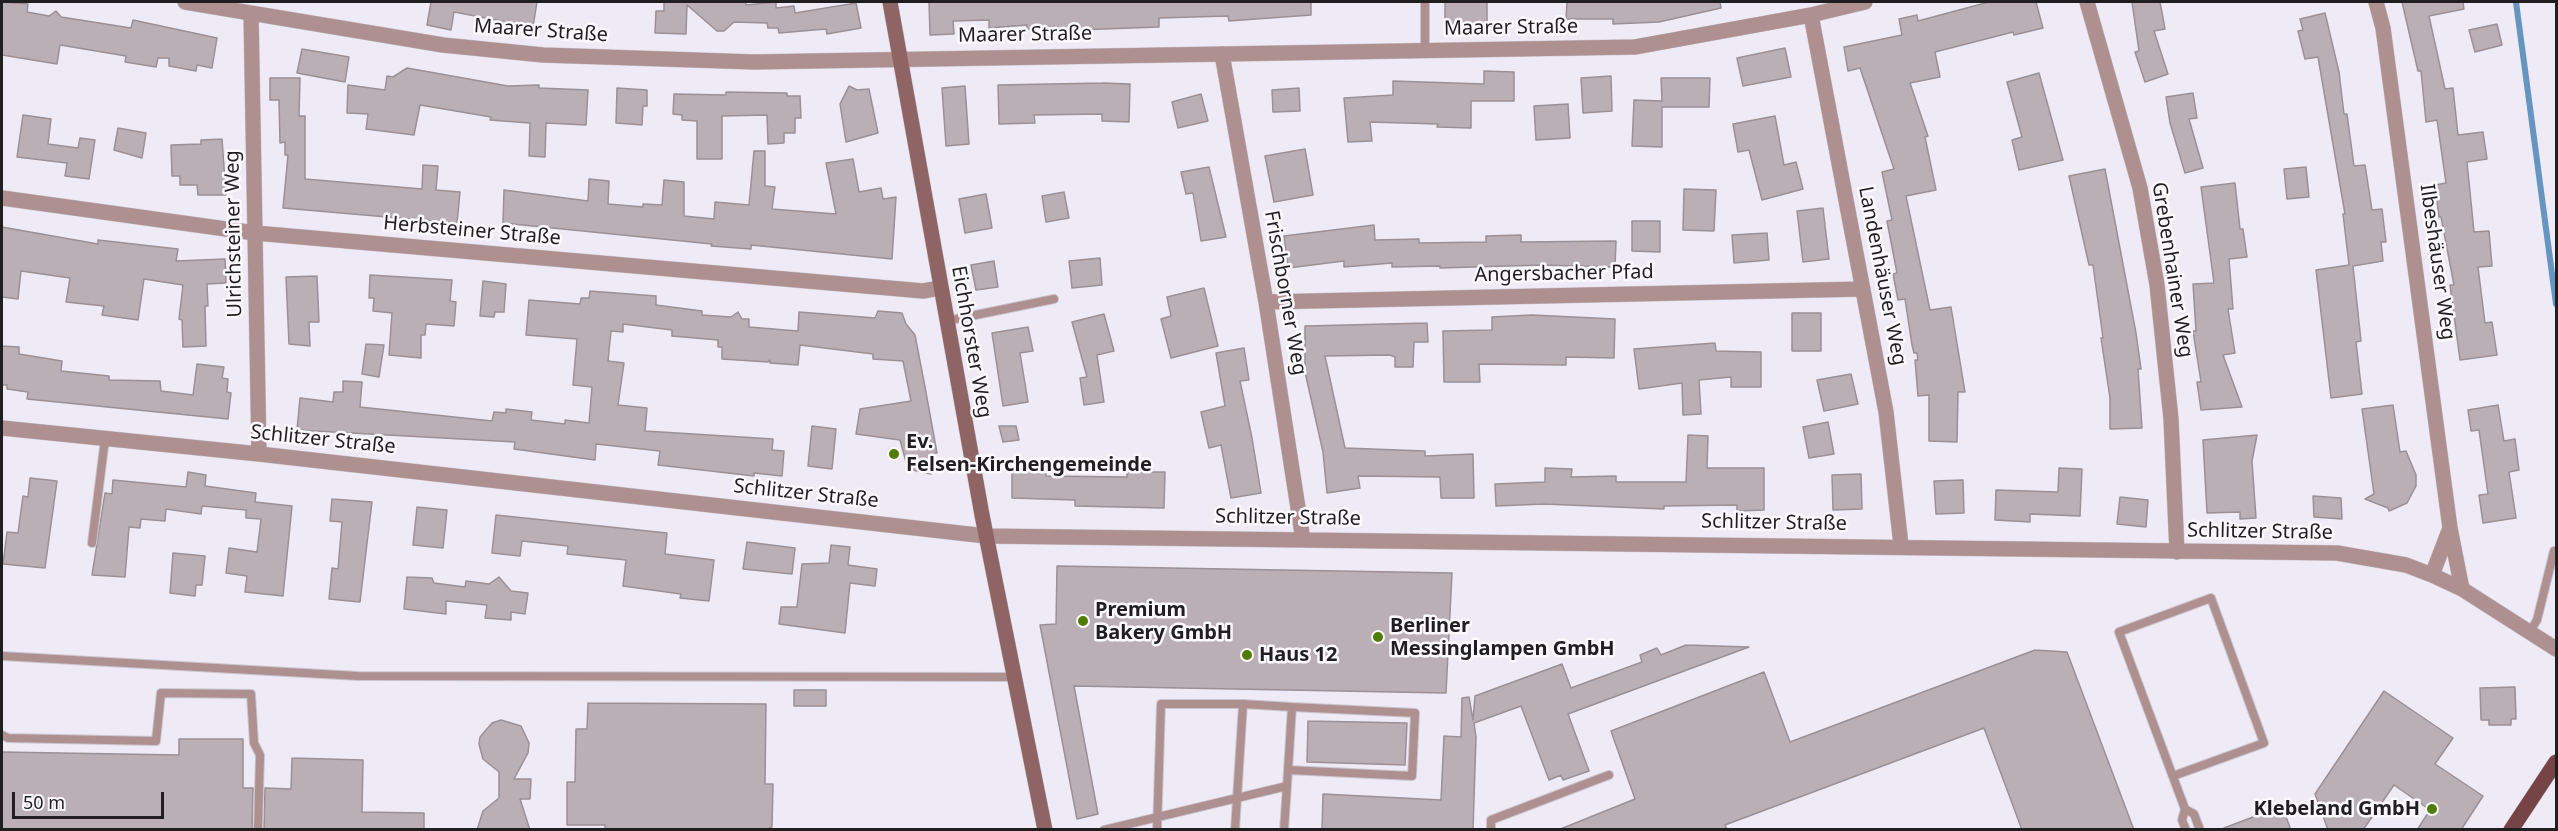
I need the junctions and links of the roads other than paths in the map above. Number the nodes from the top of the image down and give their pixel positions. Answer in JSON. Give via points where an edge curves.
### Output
{"nodes":[{"id":1,"x":185,"y":2,"type":"edge"},
{"id":2,"x":890,"y":2,"type":"edge"},
{"id":3,"x":1425,"y":2,"type":"edge"},
{"id":4,"x":1865,"y":2,"type":"edge"},
{"id":5,"x":2087,"y":2,"type":"edge"},
{"id":6,"x":2376,"y":2,"type":"edge"},
{"id":7,"x":251,"y":13,"type":"junction"},
{"id":8,"x":1811,"y":15,"type":"junction"},
{"id":9,"x":1425,"y":51,"type":"junction"},
{"id":10,"x":1222,"y":54,"type":"junction"},
{"id":11,"x":900,"y":58,"type":"junction"},
{"id":12,"x":2,"y":198,"type":"edge"},
{"id":13,"x":255,"y":233,"type":"junction"},
{"id":14,"x":940,"y":288,"type":"junction"},
{"id":15,"x":1863,"y":289,"type":"junction"},
{"id":16,"x":1054,"y":299,"type":"dead end"},
{"id":17,"x":1266,"y":302,"type":"junction"},
{"id":18,"x":946,"y":321,"type":"junction"},
{"id":19,"x":2,"y":428,"type":"edge"},
{"id":20,"x":105,"y":439,"type":"junction"},
{"id":21,"x":259,"y":454,"type":"junction"},
{"id":22,"x":2450,"y":528,"type":"junction"},
{"id":23,"x":986,"y":536,"type":"junction"},
{"id":24,"x":1303,"y":540,"type":"junction"},
{"id":25,"x":92,"y":543,"type":"dead end"},
{"id":26,"x":1901,"y":545,"type":"junction"},
{"id":27,"x":2554,"y":551,"type":"dead end"},
{"id":28,"x":2176,"y":552,"type":"junction"},
{"id":29,"x":2432,"y":575,"type":"junction"},
{"id":30,"x":2462,"y":589,"type":"junction"},
{"id":31,"x":2529,"y":633,"type":"junction"},
{"id":32,"x":2556,"y":650,"type":"edge"},
{"id":33,"x":2,"y":656,"type":"edge"},
{"id":34,"x":1013,"y":677,"type":"junction"},
{"id":35,"x":1243,"y":704,"type":"junction"},
{"id":36,"x":1292,"y":707,"type":"junction"},
{"id":37,"x":2,"y":735,"type":"edge"},
{"id":38,"x":2556,"y":762,"type":"edge"},
{"id":39,"x":1288,"y":770,"type":"junction"},
{"id":40,"x":1609,"y":775,"type":"dead end"},
{"id":41,"x":2173,"y":776,"type":"junction"},
{"id":42,"x":1287,"y":786,"type":"junction"},
{"id":43,"x":1236,"y":796,"type":"junction"},
{"id":44,"x":2185,"y":809,"type":"junction"},
{"id":45,"x":1155,"y":818,"type":"junction"},
{"id":46,"x":258,"y":830,"type":"edge"},
{"id":47,"x":1045,"y":830,"type":"edge"},
{"id":48,"x":1104,"y":830,"type":"edge"},
{"id":49,"x":1157,"y":830,"type":"edge"},
{"id":50,"x":1235,"y":830,"type":"edge"},
{"id":51,"x":1284,"y":830,"type":"edge"},
{"id":52,"x":1491,"y":830,"type":"edge"},
{"id":53,"x":2186,"y":830,"type":"edge"},
{"id":54,"x":2200,"y":830,"type":"edge"},
{"id":55,"x":2511,"y":830,"type":"edge"}],
"edges":[{"from":1,"to":7,"type":"street","name":"Maarer Straße"},
{"from":2,"to":11,"type":"main road","name":"Eichhorster Weg"},
{"from":3,"to":9,"type":"lane"},
{"from":4,"to":8,"type":"street","name":"Maarer Straße"},
{"from":5,"to":28,"type":"street","name":"Grebenhainer Weg","via":[[2140,188],[2157,285],[2171,418]]},
{"from":6,"to":22,"type":"street","name":"Ilbeshäuser Weg","via":[[2383,28]]},
{"from":7,"to":11,"type":"street","name":"Maarer Straße","via":[[443,45],[543,55],[754,62]]},
{"from":7,"to":13,"type":"street","name":"Ulrichsteiner Weg"},
{"from":8,"to":9,"type":"street","name":"Maarer Straße","via":[[1635,46]]},
{"from":8,"to":15,"type":"street","name":"Landenhäuser Weg"},
{"from":9,"to":10,"type":"street","name":"Maarer Straße"},
{"from":10,"to":11,"type":"street","name":"Maarer Straße"},
{"from":10,"to":17,"type":"street","name":"Frischborner Weg"},
{"from":11,"to":14,"type":"main road","name":"Eichhorster Weg"},
{"from":12,"to":13,"type":"street","name":"Herbsteiner Straße"},
{"from":13,"to":14,"type":"street","name":"Herbsteiner Straße","via":[[923,291]]},
{"from":13,"to":21,"type":"street","name":"Ulrichsteiner Weg"},
{"from":14,"to":18,"type":"main road","name":"Eichhorster Weg"},
{"from":15,"to":17,"type":"street","name":"Angersbacher Pfad"},
{"from":15,"to":26,"type":"street","name":"Landenhäuser Weg","via":[[1886,412]]},
{"from":16,"to":18,"type":"lane"},
{"from":17,"to":24,"type":"street","name":"Frischborner Weg"},
{"from":18,"to":23,"type":"main road","name":"Eichhorster Weg"},
{"from":19,"to":20,"type":"street","name":"Schlitzer Straße"},
{"from":20,"to":21,"type":"street","name":"Schlitzer Straße"},
{"from":20,"to":25,"type":"lane"},
{"from":21,"to":23,"type":"street","name":"Schlitzer Straße"},
{"from":22,"to":29,"type":"street","name":"Ilbeshäuser Weg"},
{"from":22,"to":30,"type":"street","name":"Ilbeshäuser Weg"},
{"from":23,"to":24,"type":"street","name":"Schlitzer Straße"},
{"from":23,"to":34,"type":"main road","name":"Eichhorster Weg"},
{"from":24,"to":26,"type":"street","name":"Schlitzer Straße"},
{"from":26,"to":28,"type":"street","name":"Schlitzer Straße"},
{"from":27,"to":31,"type":"lane","via":[[2537,620]]},
{"from":28,"to":29,"type":"street","name":"Schlitzer Straße","via":[[2337,553],[2406,565]]},
{"from":29,"to":30,"type":"street","name":"Schlitzer Straße"},
{"from":30,"to":31,"type":"street","name":"Schlitzer Straße"},
{"from":31,"to":32,"type":"street","name":"Schlitzer Straße"},
{"from":33,"to":34,"type":"lane","via":[[358,676]]},
{"from":34,"to":47,"type":"main road","name":"Eichhorster Weg"},
{"from":35,"to":36,"type":"lane"},
{"from":35,"to":43,"type":"lane"},
{"from":35,"to":45,"type":"lane","via":[[1161,704]]},
{"from":36,"to":39,"type":"lane"},
{"from":36,"to":39,"type":"lane","via":[[1414,713],[1412,776]]},
{"from":37,"to":46,"type":"lane","via":[[156,741],[161,693],[251,694],[254,742],[260,755]]},
{"from":38,"to":55,"type":"main road"},
{"from":39,"to":42,"type":"lane"},
{"from":40,"to":52,"type":"lane","via":[[1491,820]]},
{"from":41,"to":41,"type":"lane","via":[[2119,632],[2211,598],[2264,743]]},
{"from":41,"to":44,"type":"lane"},
{"from":42,"to":43,"type":"lane"},
{"from":42,"to":51,"type":"lane"},
{"from":43,"to":45,"type":"lane"},
{"from":43,"to":50,"type":"lane"},
{"from":44,"to":53,"type":"lane","via":[[2182,820]]},
{"from":44,"to":54,"type":"lane","via":[[2194,814]]},
{"from":45,"to":48,"type":"lane"},
{"from":45,"to":49,"type":"lane"}]}
